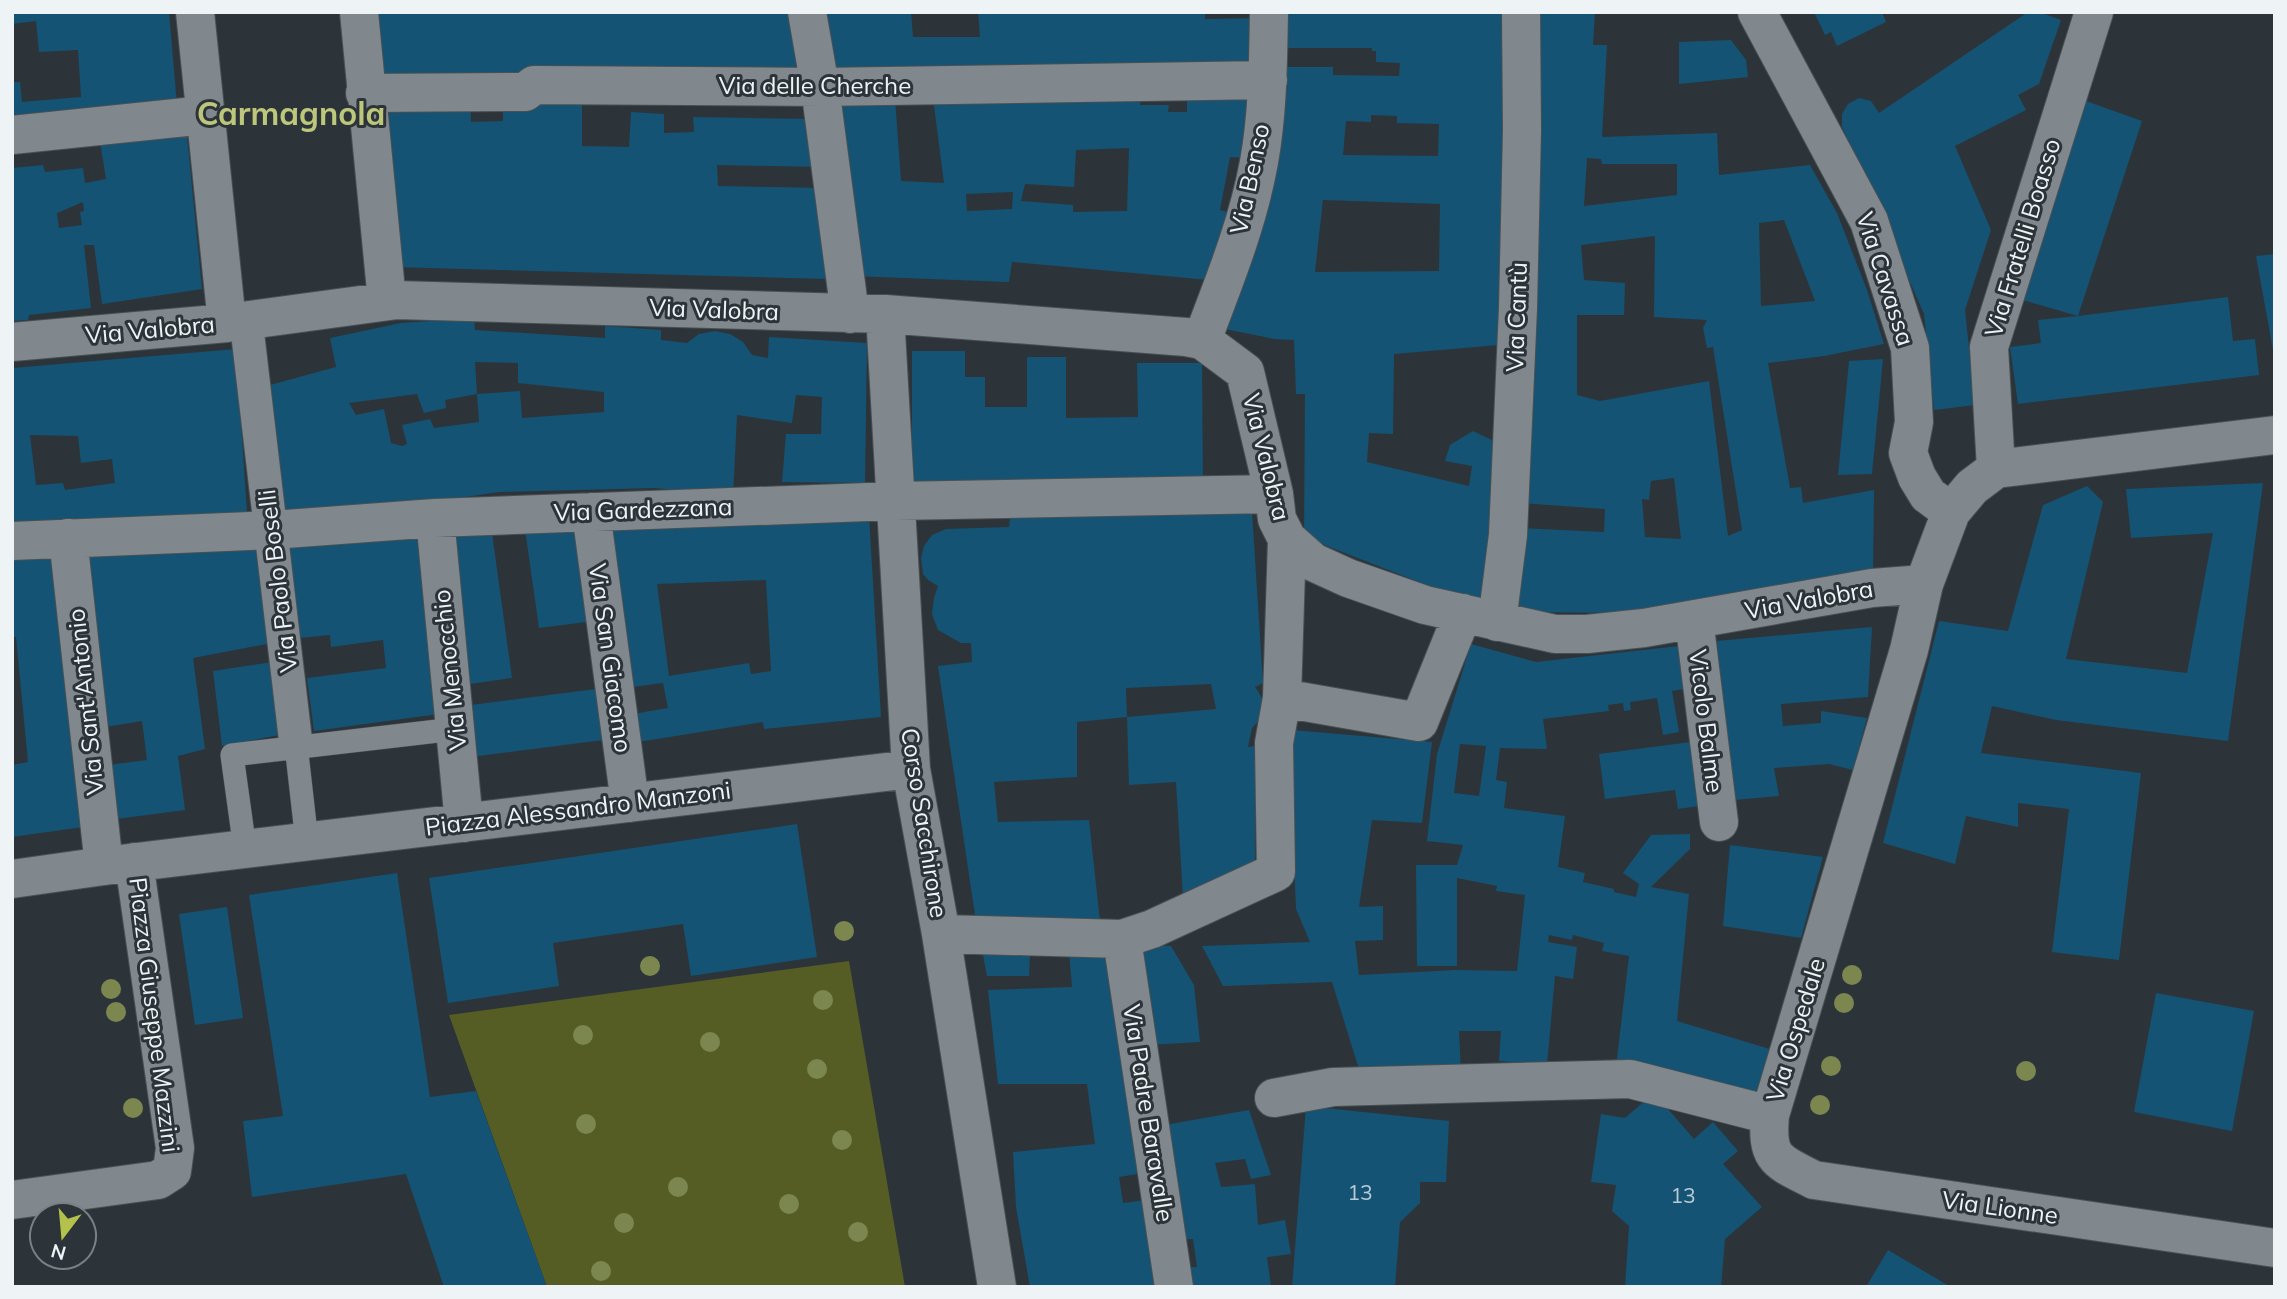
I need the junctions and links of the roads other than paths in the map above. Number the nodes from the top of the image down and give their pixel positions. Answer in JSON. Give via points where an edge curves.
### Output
{"nodes":[{"id":1,"x":195,"y":12,"type":"edge"},
{"id":2,"x":359,"y":12,"type":"edge"},
{"id":3,"x":807,"y":12,"type":"edge"},
{"id":4,"x":1269,"y":12,"type":"edge"},
{"id":5,"x":1521,"y":12,"type":"edge"},
{"id":6,"x":1757,"y":12,"type":"edge"},
{"id":7,"x":2094,"y":12,"type":"edge"},
{"id":8,"x":1268,"y":80,"type":"junction"},
{"id":9,"x":820,"y":87,"type":"junction"},
{"id":10,"x":365,"y":93,"type":"junction"},
{"id":11,"x":205,"y":115,"type":"junction"},
{"id":12,"x":12,"y":135,"type":"edge"},
{"id":13,"x":387,"y":301,"type":"junction"},
{"id":14,"x":867,"y":314,"type":"junction"},
{"id":15,"x":237,"y":321,"type":"junction"},
{"id":16,"x":1202,"y":340,"type":"junction"},
{"id":17,"x":12,"y":342,"type":"edge"},
{"id":18,"x":2275,"y":435,"type":"edge"},
{"id":19,"x":1996,"y":469,"type":"junction"},
{"id":20,"x":1274,"y":494,"type":"junction"},
{"id":21,"x":895,"y":501,"type":"junction"},
{"id":22,"x":591,"y":512,"type":"junction"},
{"id":23,"x":1951,"y":512,"type":"junction"},
{"id":24,"x":435,"y":518,"type":"junction"},
{"id":25,"x":272,"y":530,"type":"junction"},
{"id":26,"x":68,"y":538,"type":"junction"},
{"id":27,"x":1287,"y":539,"type":"junction"},
{"id":28,"x":12,"y":541,"type":"edge"},
{"id":29,"x":1924,"y":584,"type":"junction"},
{"id":30,"x":1480,"y":617,"type":"junction"},
{"id":31,"x":1694,"y":620,"type":"junction"},
{"id":32,"x":1282,"y":698,"type":"junction"},
{"id":33,"x":455,"y":729,"type":"junction"},
{"id":34,"x":296,"y":742,"type":"junction"},
{"id":35,"x":911,"y":769,"type":"junction"},
{"id":36,"x":630,"y":803,"type":"junction"},
{"id":37,"x":1719,"y":822,"type":"dead end"},
{"id":38,"x":464,"y":823,"type":"junction"},
{"id":39,"x":307,"y":842,"type":"junction"},
{"id":40,"x":245,"y":849,"type":"junction"},
{"id":41,"x":134,"y":862,"type":"junction"},
{"id":42,"x":12,"y":879,"type":"edge"},
{"id":43,"x":941,"y":934,"type":"junction"},
{"id":44,"x":1122,"y":939,"type":"junction"},
{"id":45,"x":1275,"y":1098,"type":"dead end"},
{"id":46,"x":1770,"y":1115,"type":"junction"},
{"id":47,"x":12,"y":1200,"type":"edge"},
{"id":48,"x":2275,"y":1248,"type":"edge"},
{"id":49,"x":997,"y":1287,"type":"edge"},
{"id":50,"x":1174,"y":1287,"type":"edge"}],
"edges":[{"from":1,"to":11,"type":"street"},
{"from":2,"to":10,"type":"street"},
{"from":3,"to":9,"type":"street","name":"Corso Sacchirone"},
{"from":4,"to":8,"type":"street","name":"Via Benso"},
{"from":5,"to":30,"type":"street","name":"Via Cantù","via":[[1518,308],[1508,535]]},
{"from":6,"to":23,"type":"street","name":"Via Cavassa","via":[[1869,220],[1910,348],[1914,422],[1909,453],[1928,495]]},
{"from":7,"to":19,"type":"street","name":"Via Fratelli Boasso","via":[[1989,346]]},
{"from":8,"to":9,"type":"street","name":"Via delle Cherche"},
{"from":8,"to":16,"type":"street","name":"Via Benso","via":[[1259,162],[1230,266]]},
{"from":9,"to":10,"type":"street","name":"Via delle Cherche","via":[[534,86],[525,92]]},
{"from":9,"to":14,"type":"street","name":"Corso Sacchirone"},
{"from":10,"to":13,"type":"street"},
{"from":11,"to":12,"type":"street"},
{"from":11,"to":15,"type":"street"},
{"from":13,"to":14,"type":"street","name":"Via Valobra"},
{"from":13,"to":15,"type":"street","name":"Via Valobra"},
{"from":14,"to":16,"type":"street","name":"Via Valobra"},
{"from":14,"to":21,"type":"street","name":"Corso Sacchirone"},
{"from":15,"to":17,"type":"street","name":"Via Valobra"},
{"from":15,"to":25,"type":"street","name":"Via Paolo Boselli"},
{"from":16,"to":20,"type":"street","name":"Via Valobra","via":[[1245,372]]},
{"from":18,"to":19,"type":"street"},
{"from":19,"to":23,"type":"street","via":[[1972,487]]},
{"from":20,"to":21,"type":"street","name":"Via Gardezzana"},
{"from":20,"to":27,"type":"street","name":"Via Valobra","via":[[1277,519]]},
{"from":21,"to":22,"type":"street","name":"Via Gardezzana"},
{"from":21,"to":35,"type":"street","name":"Corso Sacchirone"},
{"from":22,"to":24,"type":"street","name":"Via Gardezzana"},
{"from":22,"to":36,"type":"street","name":"Via San Giacomo"},
{"from":23,"to":29,"type":"street"},
{"from":24,"to":25,"type":"street","name":"Via Gardezzana"},
{"from":24,"to":33,"type":"street","name":"Via Menocchio"},
{"from":25,"to":26,"type":"street","name":"Via Gardezzana"},
{"from":25,"to":34,"type":"street","name":"Via Paolo Boselli"},
{"from":26,"to":28,"type":"street","name":"Via Gardezzana"},
{"from":26,"to":41,"type":"street","name":"Via Sant'Antonio"},
{"from":27,"to":30,"type":"street","name":"Via Valobra","via":[[1313,562],[1348,578],[1424,605]]},
{"from":27,"to":32,"type":"street"},
{"from":29,"to":31,"type":"street","name":"Via Valobra","via":[[1872,587]]},
{"from":29,"to":46,"type":"street","name":"Via Ospedale","via":[[1905,663]]},
{"from":30,"to":31,"type":"street","name":"Via Valobra","via":[[1555,634]]},
{"from":30,"to":32,"type":"street","name":"Via Cantù","via":[[1419,722]]},
{"from":31,"to":37,"type":"street","name":"Vicolo Balme"},
{"from":32,"to":44,"type":"street","via":[[1274,743],[1276,872]]},
{"from":33,"to":34,"type":"lane"},
{"from":33,"to":38,"type":"street","name":"Via Menocchio"},
{"from":34,"to":39,"type":"lane","name":"Via Paolo Boselli"},
{"from":34,"to":40,"type":"lane","via":[[232,755]]},
{"from":35,"to":36,"type":"street","name":"Piazza Alessandro Manzoni"},
{"from":35,"to":43,"type":"street","name":"Corso Sacchirone"},
{"from":36,"to":38,"type":"street","name":"Piazza Alessandro Manzoni"},
{"from":38,"to":39,"type":"street","name":"Piazza Alessandro Manzoni"},
{"from":39,"to":40,"type":"street","name":"Piazza Alessandro Manzoni"},
{"from":40,"to":41,"type":"street","name":"Piazza Alessandro Manzoni"},
{"from":41,"to":42,"type":"street","name":"Piazza Giuseppe Mazzini"},
{"from":41,"to":47,"type":"street","name":"Piazza Giuseppe Mazzini","via":[[175,1148],[172,1171],[158,1180]]},
{"from":43,"to":44,"type":"street"},
{"from":43,"to":49,"type":"street","name":"Corso Sacchirone"},
{"from":44,"to":50,"type":"street","name":"Via Padre Baravalle"},
{"from":45,"to":46,"type":"street","name":"Via Ospedale","via":[[1333,1087],[1630,1079]]},
{"from":46,"to":48,"type":"street","name":"Via Lionne","via":[[1768,1140],[1778,1161],[1814,1180]]}]}
